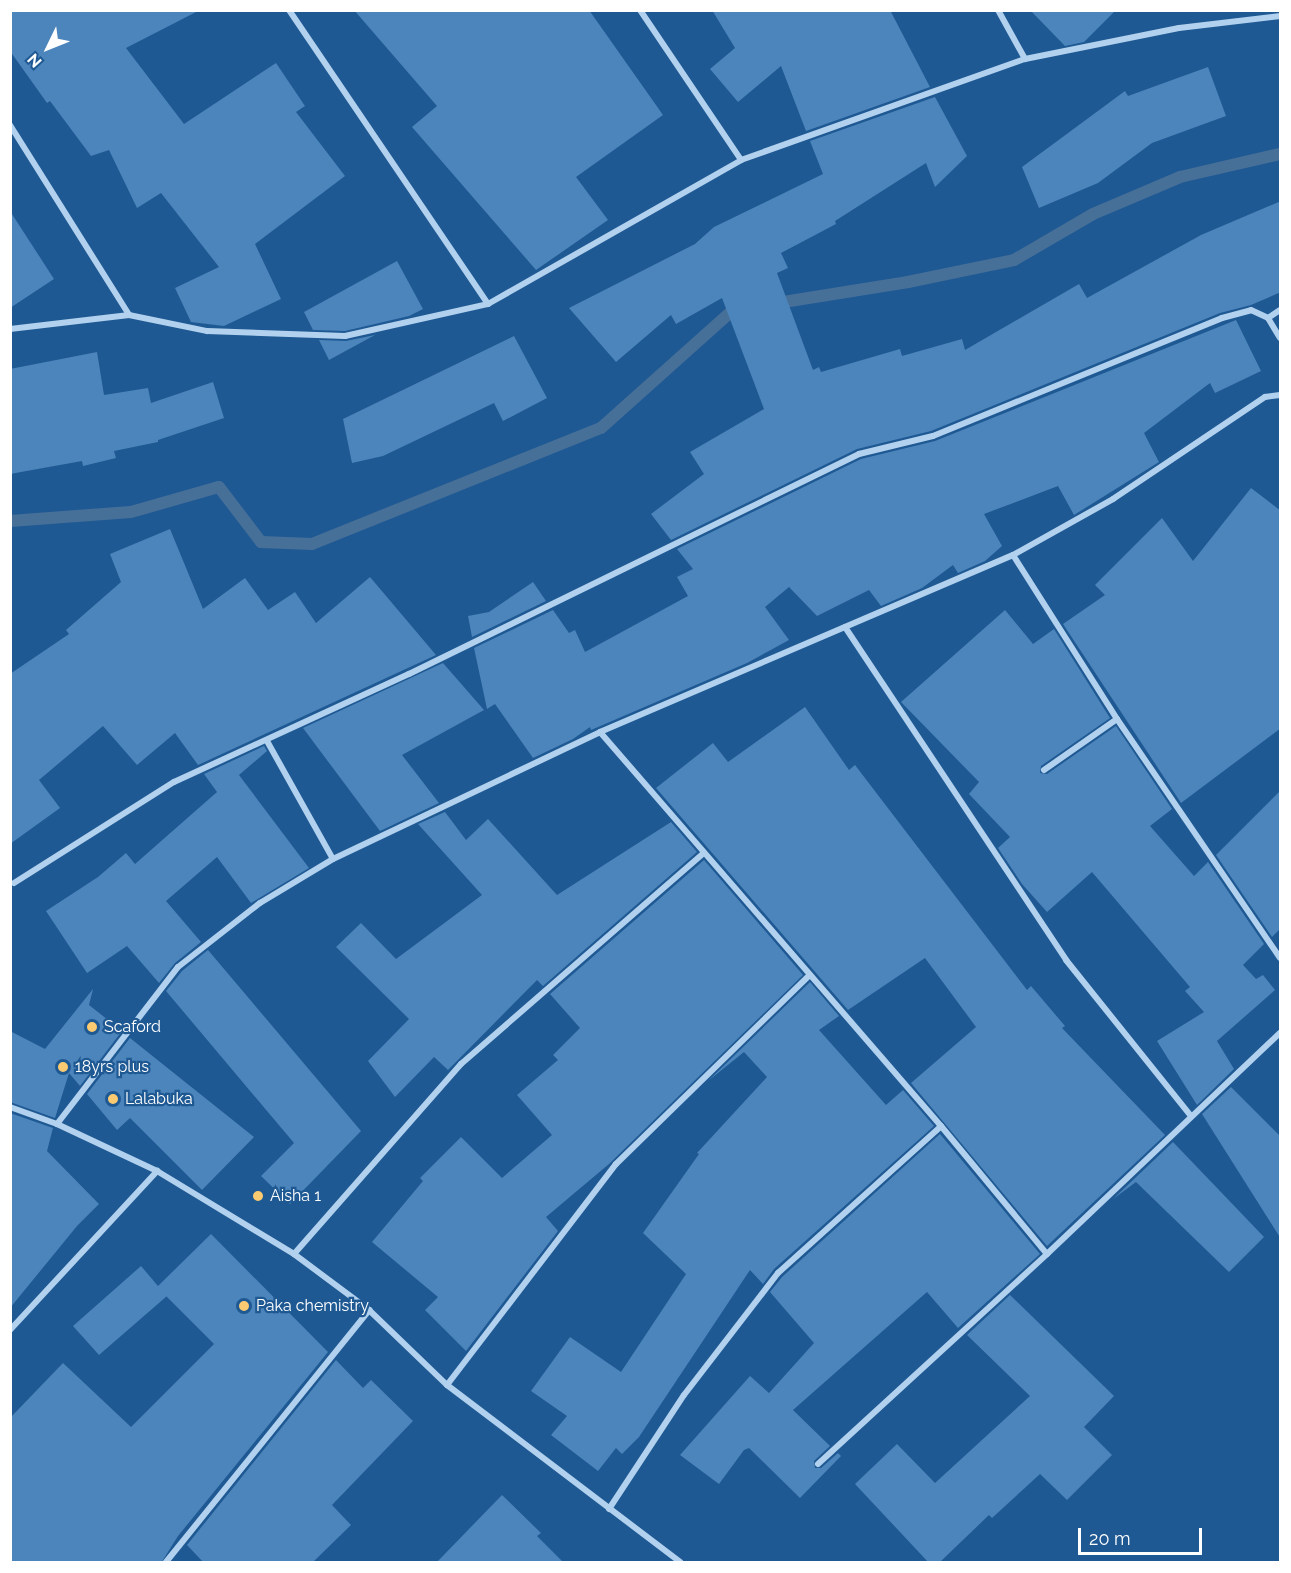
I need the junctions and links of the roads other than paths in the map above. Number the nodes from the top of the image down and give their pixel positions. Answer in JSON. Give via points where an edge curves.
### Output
{"nodes":[{"id":1,"x":290,"y":10,"type":"edge"},
{"id":2,"x":640,"y":10,"type":"edge"},
{"id":3,"x":998,"y":10,"type":"edge"},
{"id":4,"x":1281,"y":16,"type":"edge"},
{"id":5,"x":1025,"y":59,"type":"junction"},
{"id":6,"x":10,"y":125,"type":"edge"},
{"id":7,"x":741,"y":160,"type":"junction"},
{"id":8,"x":488,"y":304,"type":"junction"},
{"id":9,"x":1281,"y":310,"type":"edge"},
{"id":10,"x":129,"y":315,"type":"junction"},
{"id":11,"x":1268,"y":318,"type":"junction"},
{"id":12,"x":10,"y":329,"type":"edge"},
{"id":13,"x":1281,"y":338,"type":"edge"},
{"id":14,"x":1281,"y":395,"type":"edge"},
{"id":15,"x":1013,"y":555,"type":"junction"},
{"id":16,"x":845,"y":627,"type":"junction"},
{"id":17,"x":1117,"y":719,"type":"junction"},
{"id":18,"x":600,"y":732,"type":"junction"},
{"id":19,"x":267,"y":741,"type":"junction"},
{"id":20,"x":1044,"y":770,"type":"dead end"},
{"id":21,"x":704,"y":853,"type":"junction"},
{"id":22,"x":333,"y":859,"type":"junction"},
{"id":23,"x":14,"y":884,"type":"dead end"},
{"id":24,"x":1281,"y":958,"type":"edge"},
{"id":25,"x":810,"y":975,"type":"junction"},
{"id":26,"x":1281,"y":1033,"type":"edge"},
{"id":27,"x":10,"y":1107,"type":"edge"},
{"id":28,"x":1191,"y":1116,"type":"junction"},
{"id":29,"x":57,"y":1124,"type":"junction"},
{"id":30,"x":941,"y":1126,"type":"junction"},
{"id":31,"x":157,"y":1171,"type":"junction"},
{"id":32,"x":294,"y":1254,"type":"junction"},
{"id":33,"x":1047,"y":1254,"type":"junction"},
{"id":34,"x":369,"y":1310,"type":"junction"},
{"id":35,"x":10,"y":1330,"type":"edge"},
{"id":36,"x":447,"y":1385,"type":"junction"},
{"id":37,"x":818,"y":1464,"type":"dead end"},
{"id":38,"x":609,"y":1509,"type":"junction"},
{"id":39,"x":166,"y":1563,"type":"edge"},
{"id":40,"x":680,"y":1563,"type":"edge"}],
"edges":[{"from":1,"to":8,"type":"street"},
{"from":2,"to":7,"type":"street"},
{"from":3,"to":5,"type":"street"},
{"from":4,"to":5,"type":"street","via":[[1179,28]]},
{"from":5,"to":7,"type":"street"},
{"from":6,"to":10,"type":"street"},
{"from":7,"to":8,"type":"street"},
{"from":8,"to":10,"type":"street","via":[[345,336],[207,331]]},
{"from":9,"to":11,"type":"street"},
{"from":10,"to":12,"type":"street"},
{"from":11,"to":13,"type":"street"},
{"from":11,"to":19,"type":"street","via":[[1251,309],[1222,318],[933,436],[859,454]]},
{"from":14,"to":15,"type":"street","via":[[1265,397],[1113,499]]},
{"from":15,"to":16,"type":"street"},
{"from":15,"to":17,"type":"street"},
{"from":16,"to":18,"type":"street"},
{"from":16,"to":28,"type":"street","via":[[1066,960]]},
{"from":17,"to":20,"type":"street"},
{"from":17,"to":24,"type":"street"},
{"from":18,"to":21,"type":"street"},
{"from":18,"to":22,"type":"street"},
{"from":19,"to":22,"type":"street"},
{"from":19,"to":23,"type":"street","via":[[174,782]]},
{"from":21,"to":25,"type":"street"},
{"from":21,"to":32,"type":"street","via":[[461,1064]]},
{"from":22,"to":29,"type":"street","via":[[260,903],[178,967]]},
{"from":25,"to":30,"type":"street"},
{"from":25,"to":36,"type":"street","via":[[616,1164]]},
{"from":26,"to":28,"type":"street"},
{"from":27,"to":29,"type":"street"},
{"from":28,"to":33,"type":"street"},
{"from":29,"to":31,"type":"street"},
{"from":30,"to":33,"type":"street"},
{"from":30,"to":38,"type":"street","via":[[778,1273],[684,1395]]},
{"from":31,"to":32,"type":"street"},
{"from":31,"to":35,"type":"street"},
{"from":32,"to":34,"type":"street"},
{"from":33,"to":37,"type":"street"},
{"from":34,"to":36,"type":"street"},
{"from":34,"to":39,"type":"street"},
{"from":36,"to":38,"type":"street"},
{"from":38,"to":40,"type":"street"}]}
